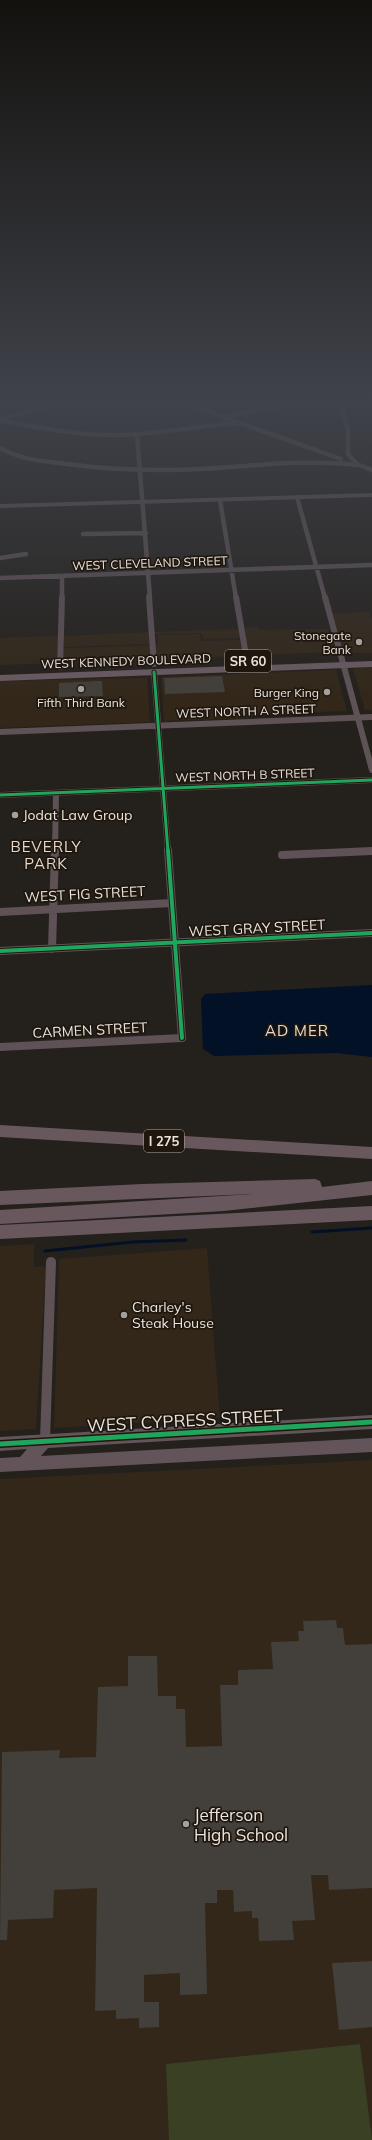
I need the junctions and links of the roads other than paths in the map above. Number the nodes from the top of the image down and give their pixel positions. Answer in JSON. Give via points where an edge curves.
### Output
{"nodes":[{"id":1,"x":143,"y":502,"type":"junction"},
{"id":2,"x":148,"y":502,"type":"edge"},
{"id":3,"x":220,"y":502,"type":"edge"},
{"id":4,"x":298,"y":502,"type":"edge"},
{"id":5,"x":0,"y":506,"type":"edge"},
{"id":6,"x":146,"y":532,"type":"junction"},
{"id":7,"x":83,"y":534,"type":"dead end"},
{"id":8,"x":26,"y":554,"type":"dead end"},
{"id":9,"x":0,"y":558,"type":"edge"},
{"id":10,"x":372,"y":565,"type":"edge"},
{"id":11,"x":316,"y":567,"type":"junction"},
{"id":12,"x":232,"y":570,"type":"junction"},
{"id":13,"x":148,"y":573,"type":"junction"},
{"id":14,"x":62,"y":576,"type":"junction"},
{"id":15,"x":0,"y":578,"type":"edge"},
{"id":16,"x":372,"y":656,"type":"edge"},
{"id":17,"x":247,"y":660,"type":"junction"},
{"id":18,"x":343,"y":661,"type":"junction"},
{"id":19,"x":372,"y":664,"type":"edge"},
{"id":20,"x":60,"y":667,"type":"junction"},
{"id":21,"x":154,"y":668,"type":"junction"},
{"id":22,"x":0,"y":669,"type":"edge"},
{"id":23,"x":0,"y":678,"type":"edge"},
{"id":24,"x":358,"y":717,"type":"junction"},
{"id":25,"x":372,"y":717,"type":"edge"},
{"id":26,"x":158,"y":725,"type":"junction"},
{"id":27,"x":0,"y":732,"type":"edge"},
{"id":28,"x":372,"y":770,"type":"edge"},
{"id":29,"x":372,"y":780,"type":"edge"},
{"id":30,"x":163,"y":788,"type":"junction"},
{"id":31,"x":56,"y":793,"type":"junction"},
{"id":32,"x":0,"y":795,"type":"edge"},
{"id":33,"x":372,"y":851,"type":"edge"},
{"id":34,"x":282,"y":855,"type":"dead end"},
{"id":35,"x":172,"y":903,"type":"junction"},
{"id":36,"x":52,"y":909,"type":"junction"},
{"id":37,"x":0,"y":912,"type":"edge"},
{"id":38,"x":372,"y":933,"type":"edge"},
{"id":39,"x":175,"y":943,"type":"junction"},
{"id":40,"x":52,"y":949,"type":"junction"},
{"id":41,"x":0,"y":951,"type":"edge"},
{"id":42,"x":0,"y":1047,"type":"edge"},
{"id":43,"x":0,"y":1131,"type":"edge"},
{"id":44,"x":372,"y":1152,"type":"edge"},
{"id":45,"x":372,"y":1186,"type":"edge"},
{"id":46,"x":0,"y":1198,"type":"edge"},
{"id":47,"x":372,"y":1213,"type":"edge"},
{"id":48,"x":0,"y":1217,"type":"edge"},
{"id":49,"x":0,"y":1232,"type":"edge"},
{"id":50,"x":51,"y":1262,"type":"dead end"},
{"id":51,"x":372,"y":1422,"type":"edge"},
{"id":52,"x":45,"y":1441,"type":"junction"},
{"id":53,"x":0,"y":1444,"type":"edge"},
{"id":54,"x":372,"y":1445,"type":"edge"},
{"id":55,"x":23,"y":1464,"type":"junction"},
{"id":56,"x":0,"y":1465,"type":"edge"}],
"edges":[{"from":1,"to":2,"type":"street"},
{"from":1,"to":5,"type":"street"},
{"from":1,"to":6,"type":"street"},
{"from":3,"to":12,"type":"street"},
{"from":4,"to":11,"type":"street"},
{"from":6,"to":7,"type":"street"},
{"from":6,"to":13,"type":"street"},
{"from":8,"to":9,"type":"street"},
{"from":10,"to":11,"type":"street","name":"WEST CLEVELAND STREET"},
{"from":11,"to":12,"type":"street","name":"WEST CLEVELAND STREET"},
{"from":11,"to":18,"type":"street"},
{"from":12,"to":13,"type":"street","name":"WEST CLEVELAND STREET"},
{"from":12,"to":17,"type":"street"},
{"from":13,"to":14,"type":"street","name":"WEST CLEVELAND STREET"},
{"from":13,"to":21,"type":"street"},
{"from":14,"to":15,"type":"street","name":"WEST CLEVELAND STREET"},
{"from":14,"to":20,"type":"street"},
{"from":16,"to":18,"type":"main road","name":"WEST KENNEDY BOULEVARD","number":"SR 60"},
{"from":17,"to":18,"type":"main road","name":"WEST KENNEDY BOULEVARD","number":"SR 60"},
{"from":17,"to":21,"type":"main road","name":"WEST KENNEDY BOULEVARD","number":"SR 60"},
{"from":18,"to":19,"type":"main road","name":"WEST KENNEDY BOULEVARD","number":"SR 60"},
{"from":18,"to":21,"type":"main road","name":"WEST KENNEDY BOULEVARD","number":"SR 60"},
{"from":18,"to":24,"type":"street"},
{"from":20,"to":21,"type":"main road","name":"WEST KENNEDY BOULEVARD","number":"SR 60"},
{"from":20,"to":22,"type":"main road","name":"WEST KENNEDY BOULEVARD","number":"SR 60"},
{"from":21,"to":23,"type":"main road","name":"WEST KENNEDY BOULEVARD","number":"SR 60","via":[[107,674]]},
{"from":21,"to":26,"type":"street"},
{"from":24,"to":25,"type":"street","name":"WEST NORTH A STREET"},
{"from":24,"to":26,"type":"street","name":"WEST NORTH A STREET"},
{"from":24,"to":28,"type":"street"},
{"from":26,"to":27,"type":"street","name":"WEST NORTH A STREET"},
{"from":26,"to":30,"type":"street"},
{"from":29,"to":30,"type":"street","name":"WEST NORTH B STREET"},
{"from":30,"to":31,"type":"street","name":"WEST NORTH B STREET"},
{"from":30,"to":35,"type":"street"},
{"from":31,"to":32,"type":"street","name":"WEST NORTH B STREET"},
{"from":31,"to":36,"type":"street"},
{"from":33,"to":34,"type":"street"},
{"from":35,"to":36,"type":"street","name":"WEST FIG STREET"},
{"from":35,"to":39,"type":"street"},
{"from":36,"to":37,"type":"street","name":"WEST FIG STREET"},
{"from":36,"to":40,"type":"street"},
{"from":38,"to":39,"type":"street","name":"WEST GRAY STREET"},
{"from":39,"to":40,"type":"street","name":"WEST GRAY STREET"},
{"from":39,"to":42,"type":"street","name":"CARMEN STREET","via":[[182,1038]]},
{"from":40,"to":41,"type":"street","name":"WEST GRAY STREET"},
{"from":43,"to":44,"type":"highway","number":"I 275"},
{"from":45,"to":46,"type":"highway","via":[[142,1191]]},
{"from":45,"to":48,"type":"highway","via":[[224,1204]]},
{"from":47,"to":49,"type":"highway"},
{"from":50,"to":52,"type":"street"},
{"from":51,"to":52,"type":"street","name":"WEST CYPRESS STREET"},
{"from":52,"to":53,"type":"street","name":"WEST CYPRESS STREET"},
{"from":52,"to":55,"type":"street"},
{"from":54,"to":55,"type":"street"},
{"from":55,"to":56,"type":"street"}]}
